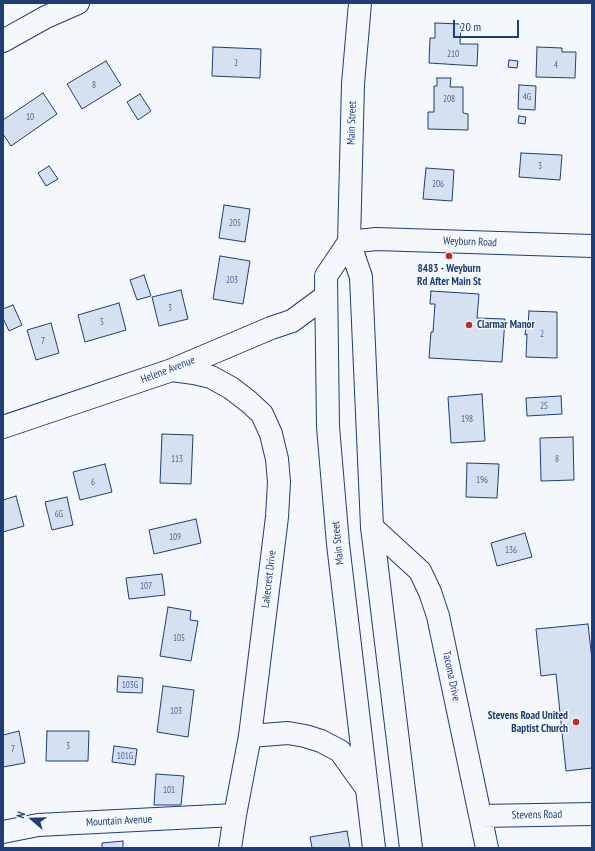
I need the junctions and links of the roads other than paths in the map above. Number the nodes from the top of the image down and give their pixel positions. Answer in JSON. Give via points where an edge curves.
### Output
{"nodes":[{"id":1,"x":78,"y":3,"type":"edge"},
{"id":2,"x":360,"y":3,"type":"edge"},
{"id":3,"x":3,"y":41,"type":"edge"},
{"id":4,"x":349,"y":242,"type":"junction"},
{"id":5,"x":592,"y":246,"type":"edge"},
{"id":6,"x":326,"y":296,"type":"junction"},
{"id":7,"x":172,"y":370,"type":"junction"},
{"id":8,"x":3,"y":427,"type":"edge"},
{"id":9,"x":372,"y":527,"type":"junction"},
{"id":10,"x":250,"y":736,"type":"junction"},
{"id":11,"x":367,"y":788,"type":"junction"},
{"id":12,"x":592,"y":814,"type":"edge"},
{"id":13,"x":235,"y":815,"type":"junction"},
{"id":14,"x":481,"y":816,"type":"junction"},
{"id":15,"x":3,"y":832,"type":"edge"},
{"id":16,"x":230,"y":848,"type":"edge"},
{"id":17,"x":374,"y":848,"type":"edge"},
{"id":18,"x":411,"y":848,"type":"edge"},
{"id":19,"x":488,"y":848,"type":"edge"}],
"edges":[{"from":1,"to":3,"type":"street"},
{"from":2,"to":4,"type":"street","name":"Main Street","via":[[353,84]]},
{"from":4,"to":5,"type":"street","name":"Weyburn Road","via":[[376,239]]},
{"from":4,"to":6,"type":"street","name":"Main Street","via":[[326,276]]},
{"from":4,"to":9,"type":"street","name":"Main Street","via":[[361,277]]},
{"from":6,"to":7,"type":"street","name":"Helene Avenue","via":[[292,322],[271,328]]},
{"from":6,"to":11,"type":"street","name":"Main Street","via":[[328,427],[338,544]]},
{"from":7,"to":8,"type":"street","name":"Helene Avenue"},
{"from":7,"to":10,"type":"street","name":"Lakecrest Drive","via":[[211,377],[249,402],[262,414],[271,434],[277,459],[277,517]]},
{"from":9,"to":14,"type":"street","name":"Tacoma Drive","via":[[420,571],[430,592],[438,616]]},
{"from":9,"to":18,"type":"street","name":"Main Street"},
{"from":10,"to":11,"type":"street","via":[[288,733],[321,741],[340,751]]},
{"from":10,"to":13,"type":"street","name":"Lakecrest Drive"},
{"from":11,"to":17,"type":"street","name":"Main Street"},
{"from":12,"to":14,"type":"street","name":"Stevens Road"},
{"from":13,"to":15,"type":"street","name":"Mountain Avenue","via":[[38,825]]},
{"from":13,"to":16,"type":"street","name":"Lakecrest Drive"},
{"from":14,"to":19,"type":"street","name":"Tacoma Drive"}]}
